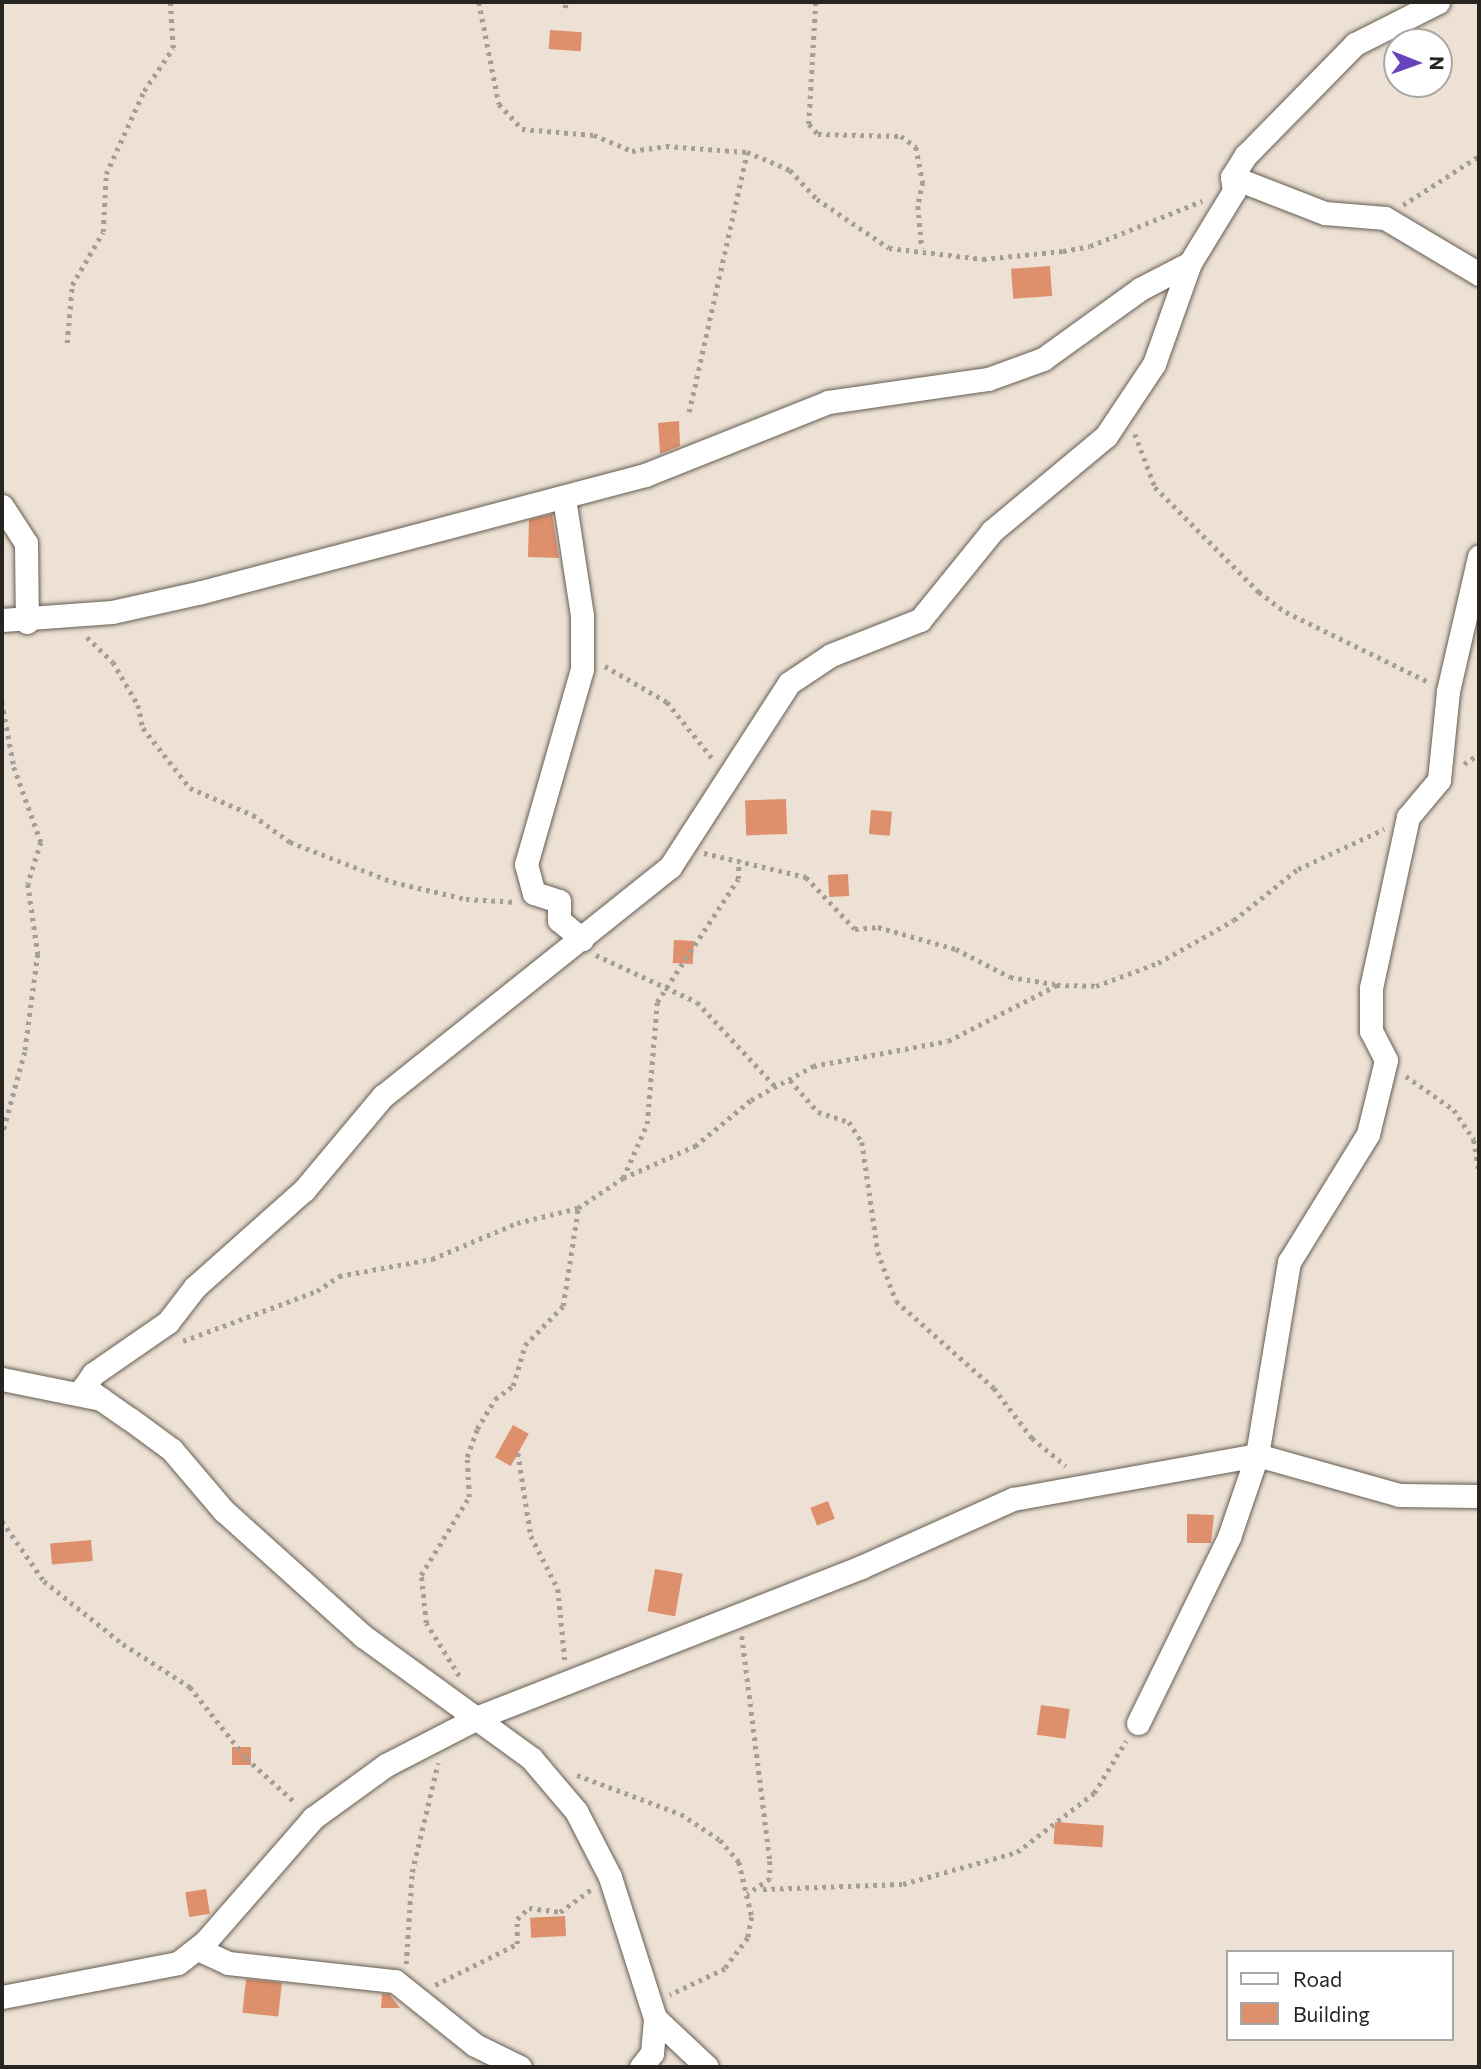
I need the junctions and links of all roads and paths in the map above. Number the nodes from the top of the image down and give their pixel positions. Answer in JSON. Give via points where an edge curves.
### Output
{"nodes":[{"id":1,"x":170,"y":2,"type":"edge"},
{"id":2,"x":479,"y":2,"type":"edge"},
{"id":3,"x":816,"y":2,"type":"edge"},
{"id":4,"x":1438,"y":2,"type":"edge"},
{"id":5,"x":747,"y":152,"type":"junction"},
{"id":6,"x":1479,"y":156,"type":"edge"},
{"id":7,"x":1233,"y":184,"type":"junction"},
{"id":8,"x":1385,"y":218,"type":"junction"},
{"id":9,"x":922,"y":249,"type":"junction"},
{"id":10,"x":1190,"y":264,"type":"junction"},
{"id":11,"x":1479,"y":274,"type":"edge"},
{"id":12,"x":67,"y":343,"type":"dead end"},
{"id":13,"x":689,"y":412,"type":"dead end"},
{"id":14,"x":1126,"y":414,"type":"junction"},
{"id":15,"x":564,"y":498,"type":"junction"},
{"id":16,"x":2,"y":506,"type":"edge"},
{"id":17,"x":1479,"y":557,"type":"edge"},
{"id":18,"x":55,"y":614,"type":"junction"},
{"id":19,"x":2,"y":620,"type":"edge"},
{"id":20,"x":27,"y":622,"type":"junction"},
{"id":21,"x":584,"y":643,"type":"junction"},
{"id":22,"x":1448,"y":691,"type":"junction"},
{"id":23,"x":2,"y":702,"type":"edge"},
{"id":24,"x":724,"y":775,"type":"junction"},
{"id":25,"x":1408,"y":817,"type":"junction"},
{"id":26,"x":686,"y":848,"type":"junction"},
{"id":27,"x":739,"y":860,"type":"junction"},
{"id":28,"x":520,"y":902,"type":"dead end"},
{"id":29,"x":582,"y":939,"type":"junction"},
{"id":30,"x":1056,"y":985,"type":"junction"},
{"id":31,"x":666,"y":990,"type":"junction"},
{"id":32,"x":1386,"y":1060,"type":"junction"},
{"id":33,"x":790,"y":1080,"type":"junction"},
{"id":34,"x":776,"y":1087,"type":"junction"},
{"id":35,"x":2,"y":1136,"type":"edge"},
{"id":36,"x":1479,"y":1173,"type":"edge"},
{"id":37,"x":623,"y":1178,"type":"junction"},
{"id":38,"x":578,"y":1208,"type":"junction"},
{"id":39,"x":171,"y":1345,"type":"dead end"},
{"id":40,"x":2,"y":1380,"type":"edge"},
{"id":41,"x":101,"y":1399,"type":"junction"},
{"id":42,"x":518,"y":1453,"type":"dead end"},
{"id":43,"x":1257,"y":1455,"type":"junction"},
{"id":44,"x":1085,"y":1487,"type":"junction"},
{"id":45,"x":1479,"y":1496,"type":"edge"},
{"id":46,"x":2,"y":1521,"type":"edge"},
{"id":47,"x":738,"y":1611,"type":"junction"},
{"id":48,"x":564,"y":1671,"type":"dead end"},
{"id":49,"x":481,"y":1717,"type":"junction"},
{"id":50,"x":1138,"y":1723,"type":"joint"},
{"id":51,"x":443,"y":1735,"type":"junction"},
{"id":52,"x":564,"y":1770,"type":"dead end"},
{"id":53,"x":313,"y":1818,"type":"junction"},
{"id":54,"x":610,"y":1877,"type":"junction"},
{"id":55,"x":763,"y":1889,"type":"junction"},
{"id":56,"x":748,"y":1894,"type":"junction"},
{"id":57,"x":198,"y":1949,"type":"junction"},
{"id":58,"x":413,"y":1991,"type":"junction"},
{"id":59,"x":2,"y":1997,"type":"edge"},
{"id":60,"x":655,"y":2018,"type":"junction"},
{"id":61,"x":520,"y":2067,"type":"edge"},
{"id":62,"x":641,"y":2067,"type":"edge"},
{"id":63,"x":707,"y":2067,"type":"edge"}],
"edges":[{"from":1,"to":12,"type":"path","via":[[173,48],[144,91],[106,174],[103,232],[72,285]]},
{"from":2,"to":5,"type":"path","via":[[499,104],[522,128],[594,135],[632,151],[666,146]]},
{"from":3,"to":9,"type":"path","via":[[809,124],[818,134],[901,136],[916,147],[923,182],[918,206]]},
{"from":4,"to":7,"type":"street","via":[[1354,44]]},
{"from":5,"to":9,"type":"path","via":[[790,170],[817,200],[889,248]]},
{"from":5,"to":13,"type":"path"},
{"from":6,"to":8,"type":"path"},
{"from":7,"to":8,"type":"street","via":[[1325,214]]},
{"from":7,"to":9,"type":"path","via":[[1090,246],[983,260]]},
{"from":7,"to":10,"type":"street"},
{"from":8,"to":11,"type":"street"},
{"from":10,"to":14,"type":"street","via":[[1154,364]]},
{"from":10,"to":15,"type":"street","via":[[1140,289],[1066,345],[1018,369],[828,402],[690,458]]},
{"from":14,"to":22,"type":"path","via":[[1155,487],[1259,592],[1328,634]]},
{"from":14,"to":24,"type":"street","via":[[992,531],[920,620],[831,655],[789,683]]},
{"from":15,"to":18,"type":"street","via":[[189,595],[112,612]]},
{"from":15,"to":21,"type":"street"},
{"from":16,"to":20,"type":"street","via":[[26,543]]},
{"from":17,"to":22,"type":"street"},
{"from":18,"to":20,"type":"street"},
{"from":18,"to":28,"type":"path","via":[[106,653],[138,705],[143,728],[190,788],[253,815],[290,842],[393,882],[466,899]]},
{"from":19,"to":20,"type":"street"},
{"from":21,"to":24,"type":"path","via":[[597,661],[682,716]]},
{"from":21,"to":29,"type":"street","via":[[570,729],[526,864],[534,893],[559,901],[559,920]]},
{"from":22,"to":25,"type":"street","via":[[1440,780]]},
{"from":23,"to":35,"type":"path","via":[[14,767],[41,842],[28,884],[38,954],[25,1052]]},
{"from":24,"to":26,"type":"street"},
{"from":25,"to":30,"type":"path","via":[[1298,869],[1234,920],[1158,963],[1096,986]]},
{"from":25,"to":32,"type":"street","via":[[1370,988],[1371,1031]]},
{"from":26,"to":27,"type":"path"},
{"from":26,"to":29,"type":"street"},
{"from":27,"to":30,"type":"path","via":[[760,871],[806,877],[855,929],[878,927],[956,950],[1010,977]]},
{"from":27,"to":31,"type":"path","via":[[738,879]]},
{"from":29,"to":31,"type":"path","via":[[593,954]]},
{"from":29,"to":41,"type":"street","via":[[354,1124],[304,1190],[195,1287],[168,1322],[93,1374],[84,1387]]},
{"from":30,"to":33,"type":"path","via":[[948,1041],[882,1058],[833,1058]]},
{"from":31,"to":34,"type":"path","via":[[697,1002],[734,1035]]},
{"from":31,"to":37,"type":"path","via":[[652,1023],[656,1069],[647,1124]]},
{"from":32,"to":36,"type":"path","via":[[1454,1110],[1474,1140]]},
{"from":32,"to":43,"type":"street","via":[[1368,1134],[1289,1262]]},
{"from":33,"to":34,"type":"path"},
{"from":33,"to":44,"type":"path","via":[[818,1112],[849,1122],[862,1142],[878,1252],[896,1301],[995,1388],[1032,1438]]},
{"from":34,"to":37,"type":"path","via":[[683,1153]]},
{"from":37,"to":38,"type":"path"},
{"from":38,"to":39,"type":"path","via":[[517,1223],[432,1259],[339,1276],[317,1291]]},
{"from":38,"to":49,"type":"path","via":[[563,1306],[525,1345],[513,1387],[495,1399],[477,1429],[467,1457],[469,1497],[421,1575],[426,1623]]},
{"from":40,"to":41,"type":"street"},
{"from":41,"to":49,"type":"street","via":[[173,1450],[224,1511],[363,1636]]},
{"from":42,"to":48,"type":"path","via":[[531,1536],[560,1600]]},
{"from":43,"to":44,"type":"street"},
{"from":43,"to":45,"type":"street","via":[[1399,1495]]},
{"from":43,"to":50,"type":"street","via":[[1229,1537]]},
{"from":44,"to":47,"type":"street","via":[[1013,1499],[861,1567]]},
{"from":46,"to":53,"type":"path","via":[[44,1581],[123,1644],[191,1687],[246,1758]]},
{"from":47,"to":49,"type":"street"},
{"from":47,"to":55,"type":"path","via":[[770,1861]]},
{"from":49,"to":51,"type":"street"},
{"from":49,"to":54,"type":"street","via":[[531,1758],[576,1811]]},
{"from":50,"to":55,"type":"path","via":[[1094,1793],[1017,1852],[903,1884]]},
{"from":51,"to":53,"type":"street","via":[[386,1765]]},
{"from":51,"to":58,"type":"path","via":[[412,1872]]},
{"from":52,"to":56,"type":"path","via":[[703,1827],[739,1862]]},
{"from":53,"to":57,"type":"street"},
{"from":54,"to":58,"type":"path","via":[[560,1912],[529,1908],[517,1919],[517,1944],[503,1955]]},
{"from":54,"to":60,"type":"street"},
{"from":55,"to":56,"type":"path"},
{"from":56,"to":60,"type":"path","via":[[752,1917],[737,1958],[703,1982],[657,2001]]},
{"from":57,"to":58,"type":"street","via":[[228,1963],[374,1975]]},
{"from":57,"to":59,"type":"street","via":[[147,1973]]},
{"from":58,"to":61,"type":"street","via":[[474,2045]]},
{"from":60,"to":62,"type":"street","via":[[652,2053]]},
{"from":60,"to":63,"type":"street"}]}
